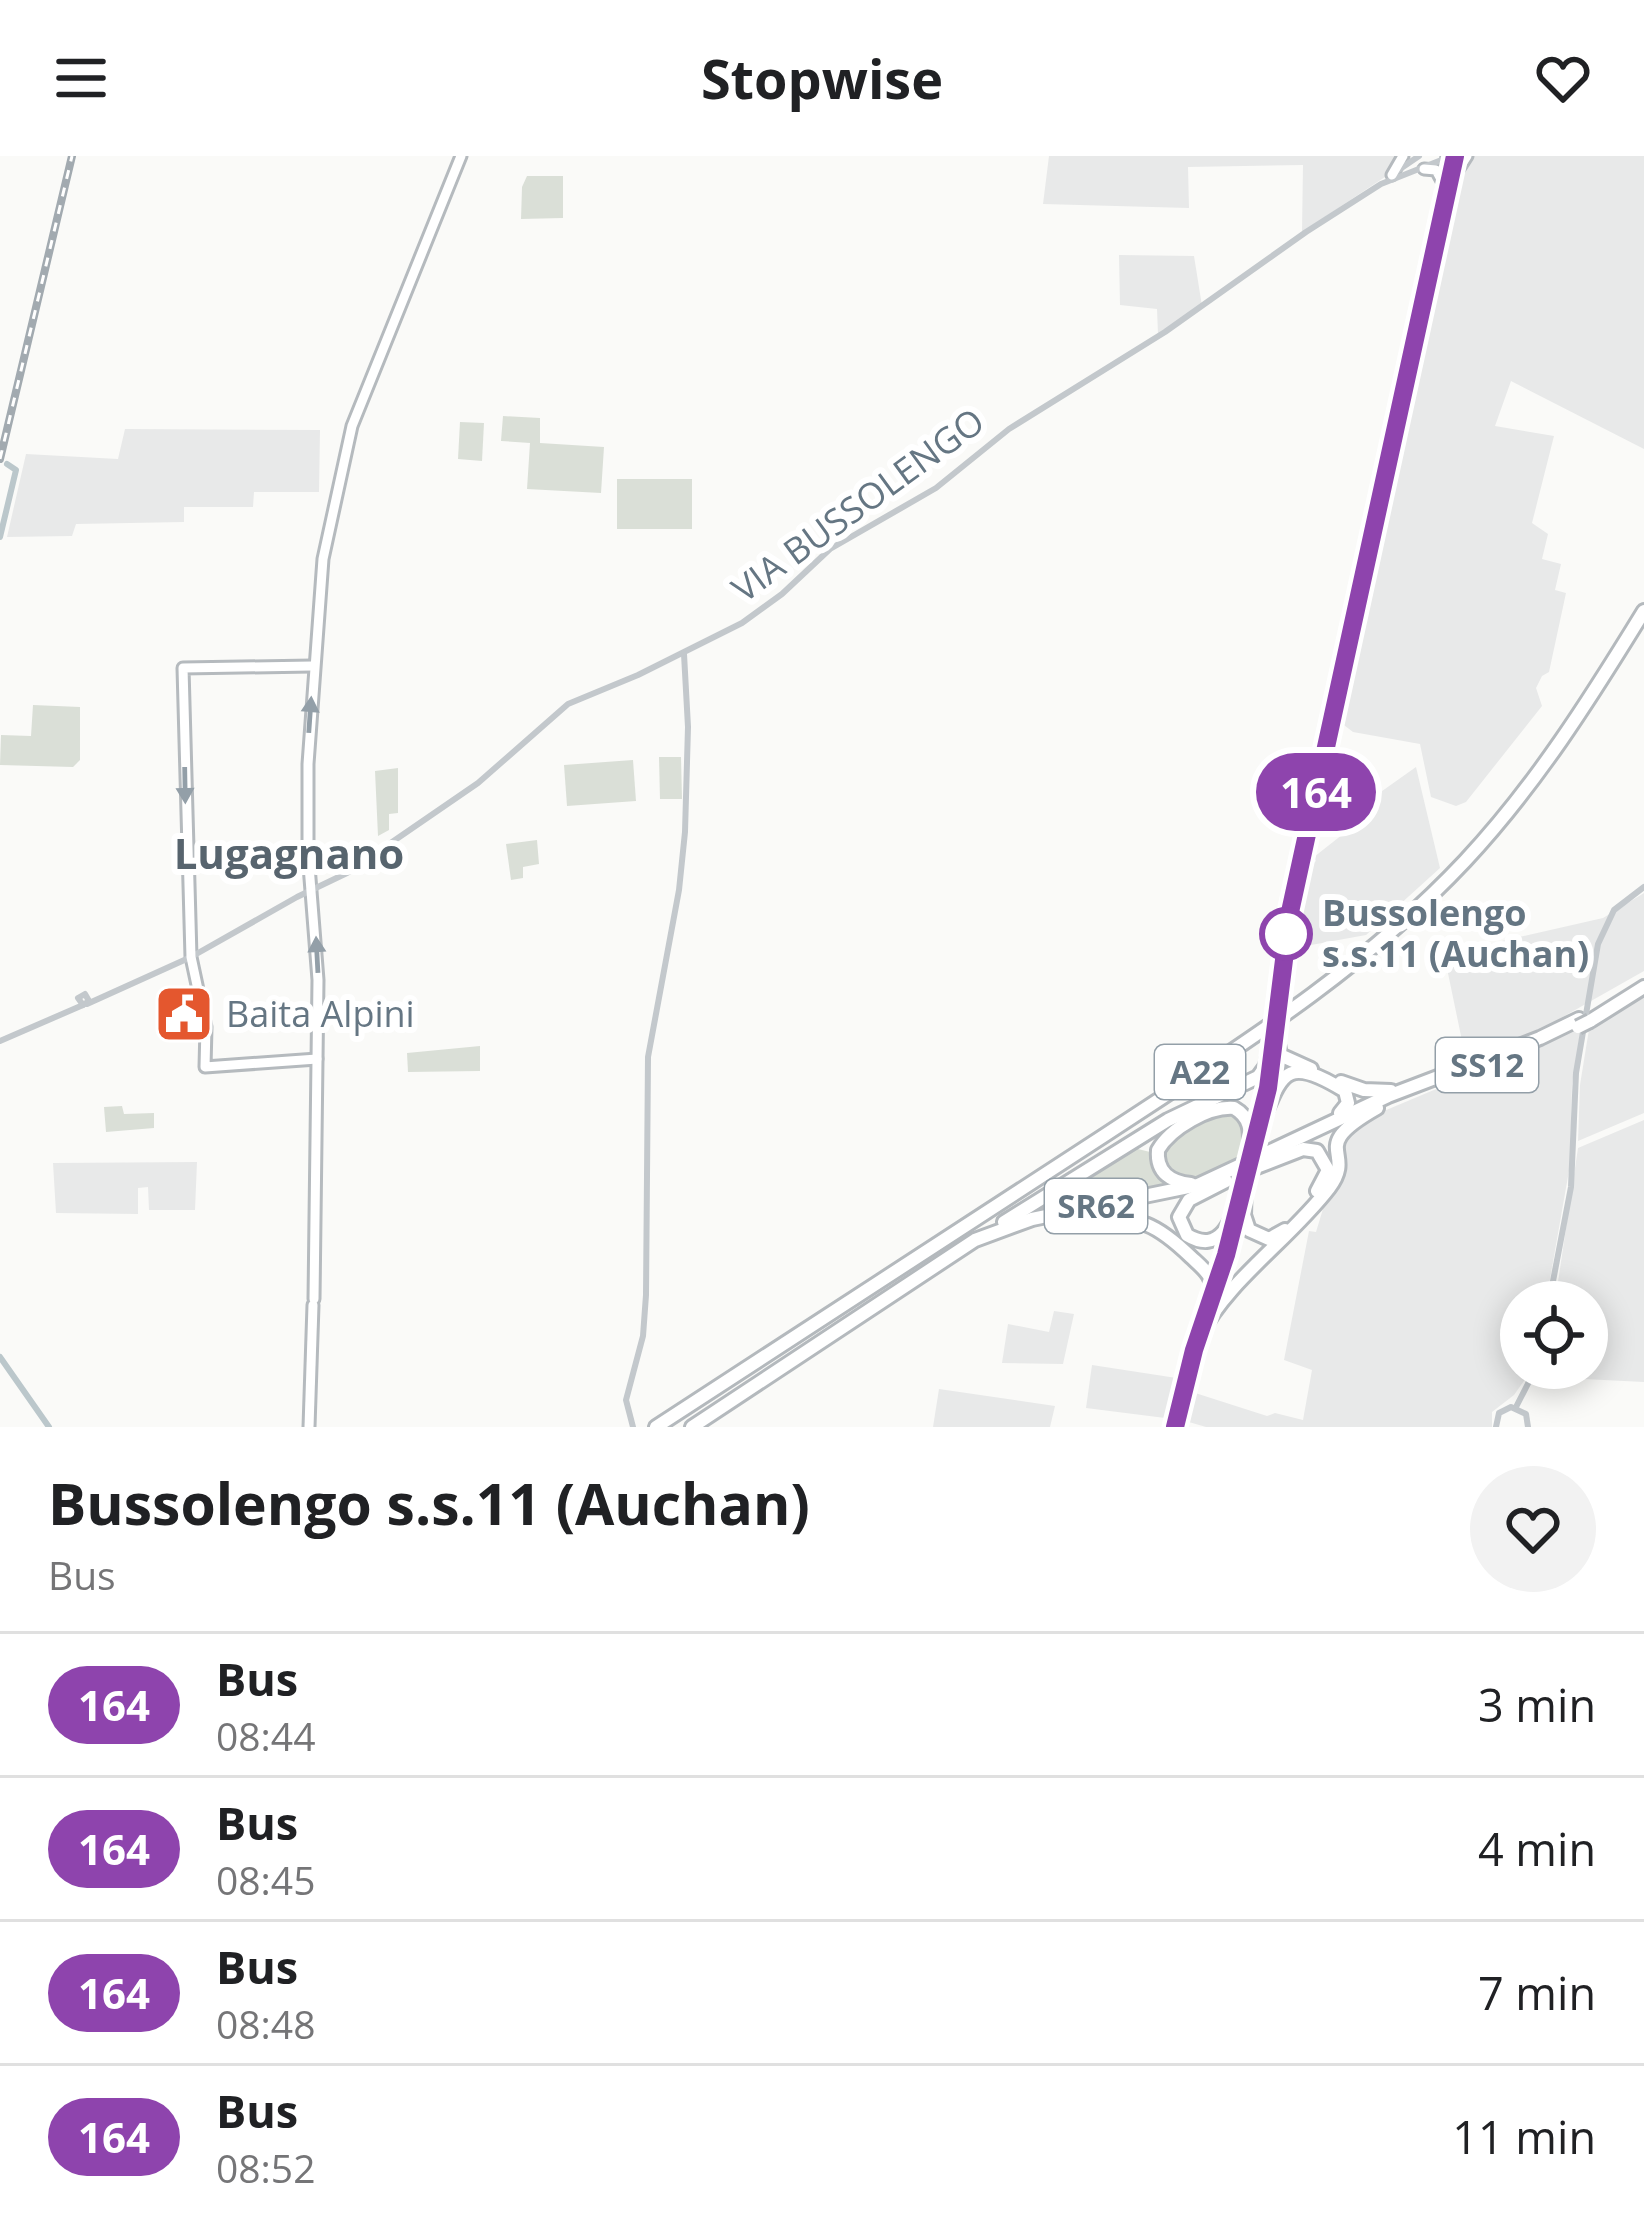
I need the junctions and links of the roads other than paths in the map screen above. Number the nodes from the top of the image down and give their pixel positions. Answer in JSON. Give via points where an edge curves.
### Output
{"nodes":[{"id":1,"x":461,"y":156,"type":"edge"},
{"id":2,"x":1402,"y":156,"type":"edge"},
{"id":3,"x":1419,"y":156,"type":"edge"},
{"id":4,"x":1450,"y":156,"type":"edge"},
{"id":5,"x":1467,"y":156,"type":"edge"},
{"id":6,"x":1424,"y":169,"type":"junction"},
{"id":7,"x":1392,"y":175,"type":"junction"},
{"id":8,"x":1381,"y":184,"type":"junction"},
{"id":9,"x":1445,"y":185,"type":"junction"},
{"id":10,"x":1644,"y":611,"type":"edge"},
{"id":11,"x":1644,"y":622,"type":"edge"},
{"id":12,"x":684,"y":654,"type":"junction"},
{"id":13,"x":312,"y":666,"type":"junction"},
{"id":14,"x":1644,"y":887,"type":"edge"},
{"id":15,"x":313,"y":890,"type":"junction"},
{"id":16,"x":190,"y":957,"type":"junction"},
{"id":17,"x":1644,"y":984,"type":"edge"},
{"id":18,"x":1584,"y":1020,"type":"junction"},
{"id":19,"x":1275,"y":1036,"type":"junction"},
{"id":20,"x":0,"y":1041,"type":"edge"},
{"id":21,"x":317,"y":1059,"type":"junction"},
{"id":22,"x":1410,"y":1087,"type":"junction"},
{"id":23,"x":1389,"y":1102,"type":"junction"},
{"id":24,"x":1258,"y":1130,"type":"junction"},
{"id":25,"x":1252,"y":1160,"type":"junction"},
{"id":26,"x":1227,"y":1180,"type":"junction"},
{"id":27,"x":1243,"y":1195,"type":"junction"},
{"id":28,"x":1070,"y":1217,"type":"junction"},
{"id":29,"x":975,"y":1240,"type":"junction"},
{"id":30,"x":1554,"y":1281,"type":"edge"},
{"id":31,"x":1214,"y":1296,"type":"junction"},
{"id":32,"x":1199,"y":1335,"type":"junction"},
{"id":33,"x":1525,"y":1389,"type":"edge"},
{"id":34,"x":1516,"y":1407,"type":"junction"},
{"id":35,"x":1528,"y":1426,"type":"edge"},
{"id":36,"x":309,"y":1427,"type":"edge"},
{"id":37,"x":633,"y":1427,"type":"edge"},
{"id":38,"x":656,"y":1427,"type":"edge"},
{"id":39,"x":669,"y":1427,"type":"edge"},
{"id":40,"x":697,"y":1427,"type":"edge"},
{"id":41,"x":1175,"y":1427,"type":"edge"},
{"id":42,"x":1496,"y":1427,"type":"edge"},
{"id":43,"x":1538,"y":1427,"type":"edge"}],
"edges":[{"from":1,"to":13,"type":"main road","via":[[352,426],[330,519]]},
{"from":2,"to":7,"type":"main road"},
{"from":3,"to":7,"type":"street"},
{"from":4,"to":6,"type":"street"},
{"from":4,"to":9,"type":"main road"},
{"from":5,"to":9,"type":"main road"},
{"from":6,"to":8,"type":"street"},
{"from":6,"to":9,"type":"main road","via":[[1436,170]]},
{"from":7,"to":8,"type":"street"},
{"from":8,"to":12,"type":"street","name":"VIA BUSSOLENGO","via":[[1009,429],[936,488],[830,549],[742,623]]},
{"from":9,"to":19,"type":"main road","bridge":true,"via":[[1294,888]]},
{"from":10,"to":38,"type":"highway","number":"A22","via":[[1514,806],[1411,916],[1193,1077]]},
{"from":11,"to":39,"type":"highway","number":"A22","via":[[1520,807],[1377,952],[1227,1063]]},
{"from":12,"to":15,"type":"street","name":"VIA BUSSOLENGO","via":[[568,704],[473,787]]},
{"from":12,"to":37,"type":"street","via":[[685,832],[653,1019],[644,1316],[626,1400]]},
{"from":15,"to":13,"type":"main road","one_way":true},
{"from":13,"to":16,"type":"main road","one_way":true,"via":[[183,668]]},
{"from":14,"to":30,"type":"street","via":[[1614,910],[1598,944]]},
{"from":15,"to":16,"type":"street","name":"VIA BUSSOLENGO"},
{"from":21,"to":15,"type":"main road","one_way":true},
{"from":16,"to":20,"type":"street","name":"VIA BUSSOLENGO"},
{"from":16,"to":21,"type":"main road","via":[[206,1027],[205,1067]]},
{"from":17,"to":18,"type":"highway","number":"SS12"},
{"from":18,"to":22,"type":"highway","number":"SS12"},
{"from":18,"to":23,"type":"highway","number":"SS12","via":[[1520,1054]]},
{"from":19,"to":22,"type":"highway","via":[[1283,1057],[1348,1086]]},
{"from":19,"to":24,"type":"main road"},
{"from":19,"to":29,"type":"highway","via":[[1254,1080],[1168,1120]]},
{"from":21,"to":36,"type":"main road"},
{"from":22,"to":25,"type":"highway","number":"SR62"},
{"from":23,"to":25,"type":"highway","number":"SR62"},
{"from":23,"to":32,"type":"highway","via":[[1340,1132],[1332,1184],[1216,1306]]},
{"from":24,"to":25,"type":"main road"},
{"from":24,"to":25,"type":"highway","via":[[1276,1084],[1289,1073],[1312,1074],[1348,1095],[1343,1112]]},
{"from":25,"to":25,"type":"highway","via":[[1187,1184],[1166,1175],[1157,1155],[1172,1133],[1226,1107],[1246,1118]]},
{"from":25,"to":26,"type":"highway","number":"SR62"},
{"from":25,"to":27,"type":"highway"},
{"from":25,"to":27,"type":"highway","via":[[1310,1149],[1328,1170],[1272,1239],[1249,1230]]},
{"from":25,"to":29,"type":"highway","number":"SR62","via":[[1175,1192],[1032,1219]]},
{"from":26,"to":27,"type":"highway","via":[[1185,1203],[1179,1217],[1187,1235],[1202,1242],[1219,1237]]},
{"from":26,"to":28,"type":"highway","number":"SR62","via":[[1175,1199]]},
{"from":27,"to":31,"type":"main road"},
{"from":28,"to":31,"type":"highway","via":[[1122,1217],[1161,1229],[1211,1276]]},
{"from":28,"to":40,"type":"highway","number":"SR62","via":[[988,1240]]},
{"from":29,"to":40,"type":"highway","number":"SR62"},
{"from":31,"to":32,"type":"main road"},
{"from":32,"to":41,"type":"main road"},
{"from":33,"to":34,"type":"street"},
{"from":34,"to":35,"type":"street"},
{"from":34,"to":42,"type":"street","via":[[1499,1413]]},
{"from":35,"to":43,"type":"street"}]}
